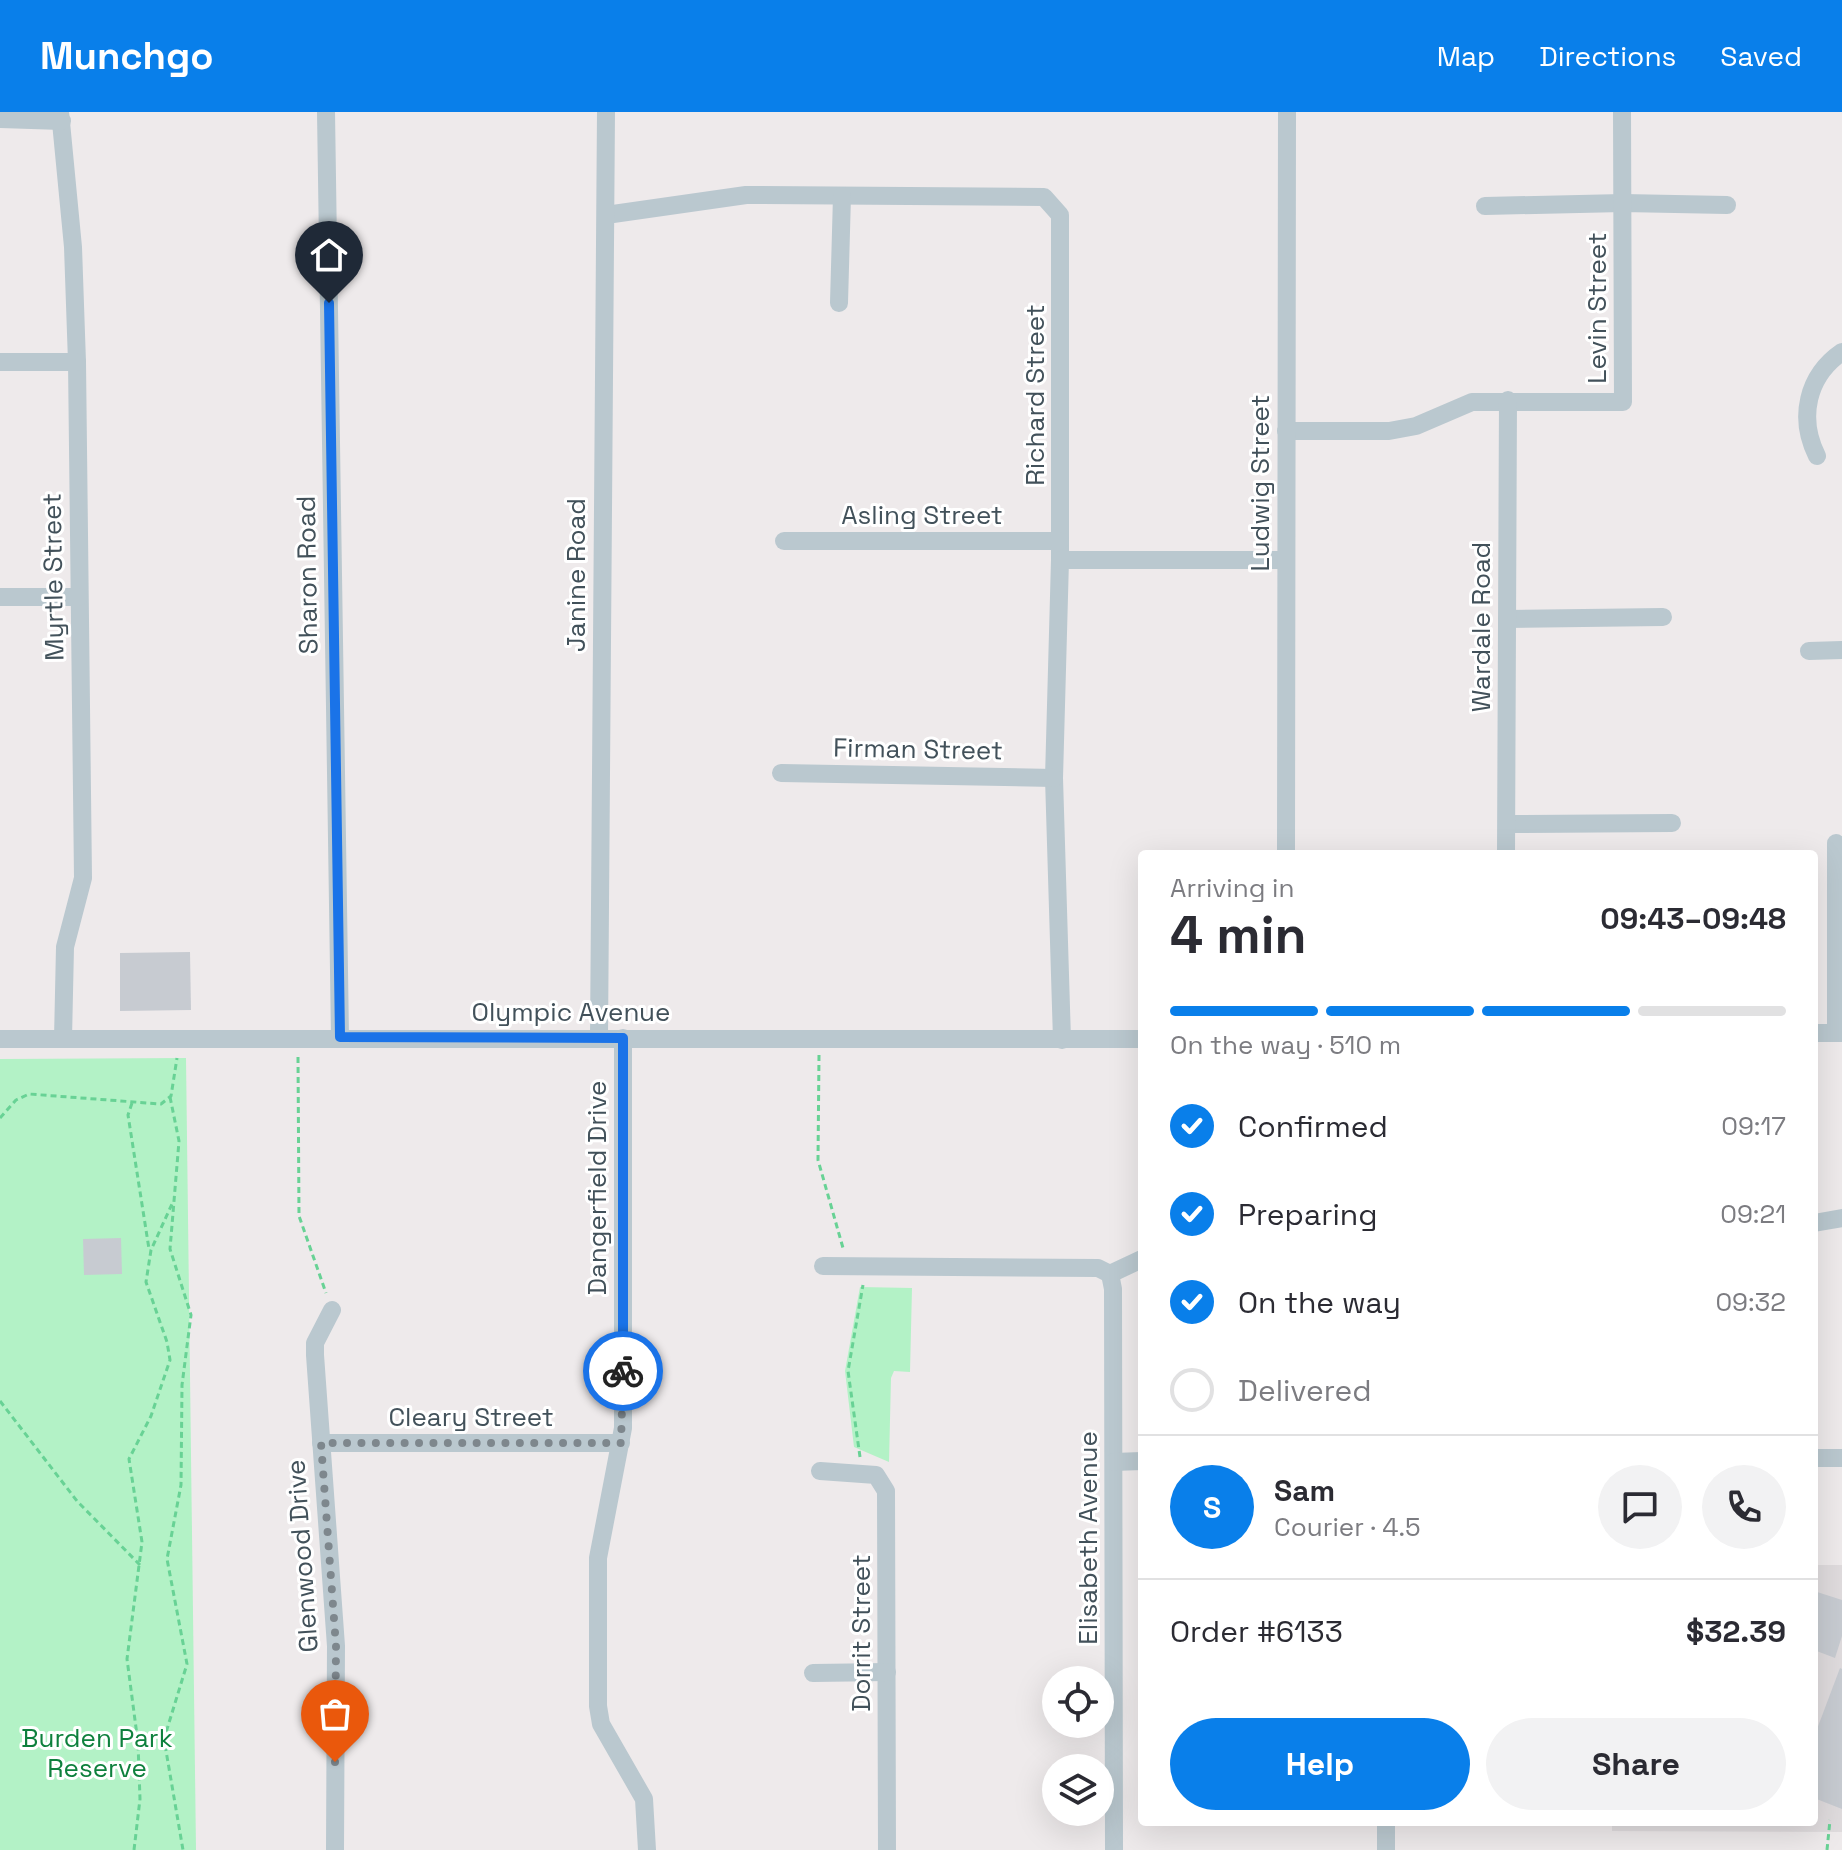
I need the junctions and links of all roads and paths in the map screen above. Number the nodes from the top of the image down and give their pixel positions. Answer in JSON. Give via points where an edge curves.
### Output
{"nodes":[{"id":1,"x":326,"y":112,"type":"edge"},
{"id":2,"x":606,"y":112,"type":"edge"},
{"id":3,"x":1287,"y":112,"type":"edge"},
{"id":4,"x":1622,"y":112,"type":"edge"},
{"id":5,"x":61,"y":117,"type":"edge"},
{"id":6,"x":0,"y":119,"type":"edge"},
{"id":7,"x":842,"y":196,"type":"junction"},
{"id":8,"x":1623,"y":203,"type":"junction"},
{"id":9,"x":1727,"y":205,"type":"dead end"},
{"id":10,"x":1485,"y":206,"type":"dead end"},
{"id":11,"x":606,"y":215,"type":"junction"},
{"id":12,"x":839,"y":303,"type":"dead end"},
{"id":13,"x":1842,"y":352,"type":"edge"},
{"id":14,"x":0,"y":362,"type":"edge"},
{"id":15,"x":77,"y":362,"type":"junction"},
{"id":16,"x":1508,"y":400,"type":"junction"},
{"id":17,"x":1286,"y":431,"type":"junction"},
{"id":18,"x":1817,"y":456,"type":"dead end"},
{"id":19,"x":784,"y":541,"type":"dead end"},
{"id":20,"x":1060,"y":541,"type":"junction"},
{"id":21,"x":1060,"y":560,"type":"junction"},
{"id":22,"x":1286,"y":560,"type":"junction"},
{"id":23,"x":0,"y":597,"type":"edge"},
{"id":24,"x":79,"y":597,"type":"junction"},
{"id":25,"x":1663,"y":617,"type":"dead end"},
{"id":26,"x":1507,"y":619,"type":"junction"},
{"id":27,"x":1842,"y":650,"type":"edge"},
{"id":28,"x":1809,"y":651,"type":"dead end"},
{"id":29,"x":781,"y":773,"type":"dead end"},
{"id":30,"x":1054,"y":778,"type":"junction"},
{"id":31,"x":1672,"y":823,"type":"dead end"},
{"id":32,"x":1507,"y":824,"type":"junction"},
{"id":33,"x":1836,"y":843,"type":"dead end"},
{"id":34,"x":1286,"y":850,"type":"edge"},
{"id":35,"x":1506,"y":850,"type":"edge"},
{"id":36,"x":1818,"y":1033,"type":"edge"},
{"id":37,"x":1839,"y":1033,"type":"edge"},
{"id":38,"x":340,"y":1037,"type":"junction"},
{"id":39,"x":177,"y":1038,"type":"junction"},
{"id":40,"x":298,"y":1038,"type":"junction"},
{"id":41,"x":599,"y":1038,"type":"junction"},
{"id":42,"x":623,"y":1038,"type":"junction"},
{"id":43,"x":0,"y":1039,"type":"edge"},
{"id":44,"x":63,"y":1039,"type":"junction"},
{"id":45,"x":819,"y":1039,"type":"junction"},
{"id":46,"x":1138,"y":1039,"type":"edge"},
{"id":47,"x":1062,"y":1040,"type":"junction"},
{"id":48,"x":170,"y":1097,"type":"junction"},
{"id":49,"x":132,"y":1103,"type":"junction"},
{"id":50,"x":0,"y":1118,"type":"edge"},
{"id":51,"x":173,"y":1201,"type":"junction"},
{"id":52,"x":1842,"y":1218,"type":"edge"},
{"id":53,"x":1818,"y":1222,"type":"edge"},
{"id":54,"x":150,"y":1253,"type":"junction"},
{"id":55,"x":1138,"y":1261,"type":"edge"},
{"id":56,"x":823,"y":1266,"type":"dead end"},
{"id":57,"x":849,"y":1266,"type":"junction"},
{"id":58,"x":1110,"y":1274,"type":"junction"},
{"id":59,"x":332,"y":1310,"type":"joint"},
{"id":60,"x":0,"y":1401,"type":"edge"},
{"id":61,"x":321,"y":1443,"type":"junction"},
{"id":62,"x":621,"y":1443,"type":"junction"},
{"id":63,"x":1818,"y":1458,"type":"edge"},
{"id":64,"x":1842,"y":1458,"type":"edge"},
{"id":65,"x":1138,"y":1461,"type":"edge"},
{"id":66,"x":1114,"y":1462,"type":"junction"},
{"id":67,"x":820,"y":1471,"type":"dead end"},
{"id":68,"x":862,"y":1472,"type":"junction"},
{"id":69,"x":140,"y":1565,"type":"junction"},
{"id":70,"x":887,"y":1672,"type":"junction"},
{"id":71,"x":813,"y":1673,"type":"dead end"},
{"id":72,"x":1830,"y":1820,"type":"dead end"},
{"id":73,"x":1386,"y":1826,"type":"edge"},
{"id":74,"x":134,"y":1850,"type":"edge"},
{"id":75,"x":183,"y":1850,"type":"edge"},
{"id":76,"x":335,"y":1850,"type":"edge"},
{"id":77,"x":647,"y":1850,"type":"edge"},
{"id":78,"x":887,"y":1850,"type":"edge"},
{"id":79,"x":1114,"y":1850,"type":"edge"},
{"id":80,"x":1386,"y":1850,"type":"edge"},
{"id":81,"x":1827,"y":1850,"type":"edge"}],
"edges":[{"from":1,"to":38,"type":"street","name":"Sharon Road"},
{"from":2,"to":11,"type":"street","name":"Janine Road"},
{"from":3,"to":17,"type":"street","name":"Ludwig Street"},
{"from":4,"to":8,"type":"street","name":"Levin Street"},
{"from":5,"to":6,"type":"street"},
{"from":5,"to":15,"type":"street","name":"Myrtle Street"},
{"from":7,"to":11,"type":"street","name":"Richard Street","via":[[746,195]]},
{"from":7,"to":12,"type":"street"},
{"from":7,"to":20,"type":"street","name":"Richard Street","via":[[1044,197],[1060,215]]},
{"from":8,"to":9,"type":"street"},
{"from":8,"to":10,"type":"street"},
{"from":8,"to":16,"type":"street","name":"Levin Street","via":[[1623,402]]},
{"from":11,"to":41,"type":"street","name":"Janine Road"},
{"from":13,"to":18,"type":"street","via":[[1818,375],[1809,397],[1807,425]]},
{"from":14,"to":15,"type":"street"},
{"from":15,"to":24,"type":"street","name":"Myrtle Street"},
{"from":16,"to":17,"type":"street","name":"Levin Street","via":[[1472,402],[1416,426],[1389,431]]},
{"from":16,"to":26,"type":"street","name":"Wardale Road"},
{"from":17,"to":22,"type":"street","name":"Ludwig Street"},
{"from":19,"to":20,"type":"street","name":"Asling Street"},
{"from":20,"to":21,"type":"street","name":"Richard Street"},
{"from":21,"to":22,"type":"street"},
{"from":21,"to":30,"type":"street","name":"Richard Street"},
{"from":22,"to":34,"type":"street","name":"Ludwig Street"},
{"from":23,"to":24,"type":"street"},
{"from":24,"to":44,"type":"street","name":"Myrtle Street","via":[[83,878],[65,947]]},
{"from":25,"to":26,"type":"street"},
{"from":26,"to":32,"type":"street","name":"Wardale Road"},
{"from":27,"to":28,"type":"street"},
{"from":29,"to":30,"type":"street","name":"Firman Street"},
{"from":30,"to":47,"type":"street","name":"Richard Street"},
{"from":31,"to":32,"type":"street"},
{"from":32,"to":35,"type":"street","name":"Wardale Road"},
{"from":33,"to":37,"type":"street"},
{"from":36,"to":37,"type":"street"},
{"from":38,"to":40,"type":"street","name":"Olympic Avenue"},
{"from":38,"to":41,"type":"street","name":"Olympic Avenue"},
{"from":39,"to":40,"type":"street","name":"Olympic Avenue"},
{"from":39,"to":44,"type":"street","name":"Olympic Avenue"},
{"from":39,"to":48,"type":"path"},
{"from":40,"to":59,"type":"path","via":[[299,1216]]},
{"from":41,"to":42,"type":"street","name":"Olympic Avenue"},
{"from":42,"to":45,"type":"street","name":"Olympic Avenue"},
{"from":42,"to":62,"type":"street","name":"Dangerfield Drive"},
{"from":43,"to":44,"type":"street","name":"Olympic Avenue"},
{"from":45,"to":47,"type":"street","name":"Olympic Avenue"},
{"from":45,"to":57,"type":"path","via":[[818,1160]]},
{"from":46,"to":47,"type":"street","name":"Olympic Avenue"},
{"from":48,"to":49,"type":"path","via":[[161,1104]]},
{"from":48,"to":51,"type":"path","via":[[179,1141]]},
{"from":49,"to":50,"type":"path","via":[[29,1094]]},
{"from":49,"to":54,"type":"path","via":[[128,1115]]},
{"from":51,"to":54,"type":"path"},
{"from":51,"to":75,"type":"path","via":[[170,1249],[190,1306],[191,1335],[182,1385],[181,1485],[167,1559],[187,1664],[164,1739]]},
{"from":52,"to":53,"type":"street"},
{"from":54,"to":69,"type":"path","via":[[146,1282],[170,1360],[129,1459],[142,1542]]},
{"from":55,"to":58,"type":"street"},
{"from":56,"to":57,"type":"street"},
{"from":57,"to":58,"type":"street","via":[[1098,1268]]},
{"from":57,"to":68,"type":"path","via":[[855,1285],[865,1285],[848,1371]]},
{"from":58,"to":66,"type":"street","name":"Elisabeth Avenue"},
{"from":59,"to":61,"type":"street","name":"Glenwood Drive","via":[[315,1343]]},
{"from":60,"to":69,"type":"path","via":[[77,1501]]},
{"from":61,"to":62,"type":"street","name":"Cleary Street"},
{"from":61,"to":76,"type":"street","name":"Glenwood Drive","via":[[336,1646]]},
{"from":62,"to":77,"type":"street","name":"Dangerfield Drive","via":[[598,1558],[598,1706],[601,1724],[644,1799]]},
{"from":63,"to":64,"type":"street"},
{"from":65,"to":66,"type":"street"},
{"from":66,"to":79,"type":"street","name":"Elisabeth Avenue"},
{"from":67,"to":68,"type":"street"},
{"from":68,"to":70,"type":"street","name":"Dorrit Street","via":[[882,1480],[887,1500]]},
{"from":69,"to":74,"type":"path","via":[[127,1659],[139,1757]]},
{"from":70,"to":71,"type":"street"},
{"from":70,"to":78,"type":"street","name":"Dorrit Street"},
{"from":72,"to":81,"type":"path"},
{"from":73,"to":80,"type":"street"}]}
